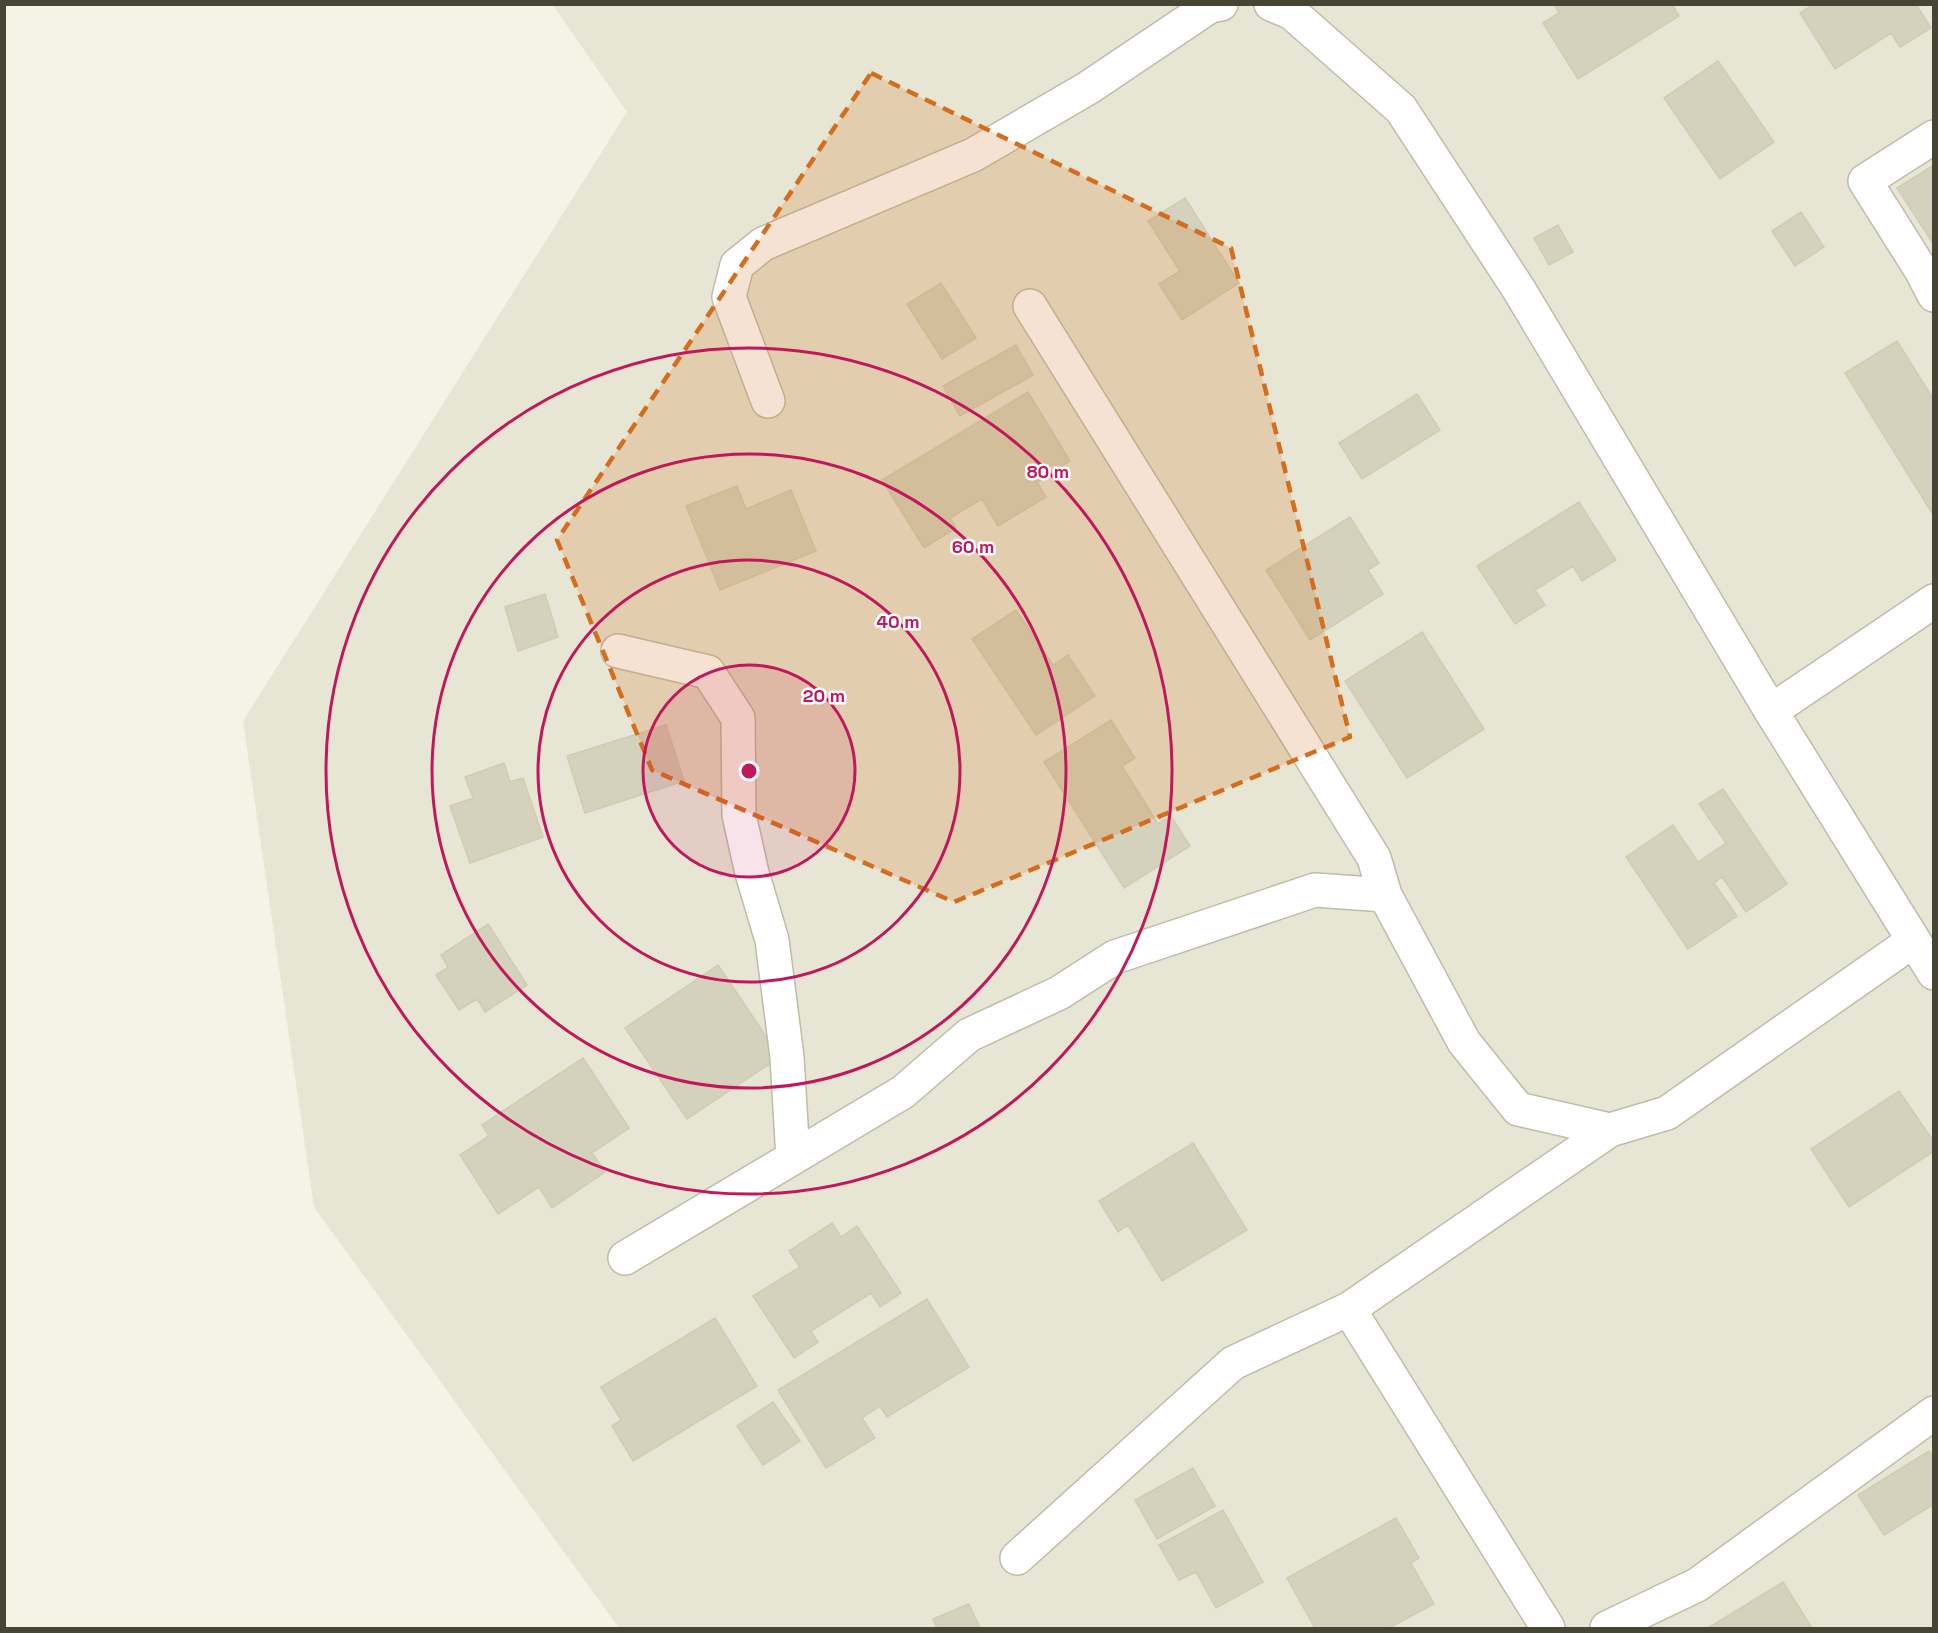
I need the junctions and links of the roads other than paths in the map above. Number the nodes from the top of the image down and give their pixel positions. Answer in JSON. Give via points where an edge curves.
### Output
{"nodes":[{"id":1,"x":1221,"y":4,"type":"edge"},
{"id":2,"x":1270,"y":4,"type":"edge"},
{"id":3,"x":1934,"y":137,"type":"edge"},
{"id":4,"x":1934,"y":295,"type":"edge"},
{"id":5,"x":1030,"y":306,"type":"dead end"},
{"id":6,"x":768,"y":401,"type":"dead end"},
{"id":7,"x":1934,"y":601,"type":"edge"},
{"id":8,"x":618,"y":651,"type":"dead end"},
{"id":9,"x":1771,"y":711,"type":"junction"},
{"id":10,"x":1385,"y":895,"type":"junction"},
{"id":11,"x":1913,"y":941,"type":"junction"},
{"id":12,"x":1934,"y":974,"type":"edge"},
{"id":13,"x":1610,"y":1131,"type":"junction"},
{"id":14,"x":793,"y":1158,"type":"junction"},
{"id":15,"x":625,"y":1258,"type":"dead end"},
{"id":16,"x":1349,"y":1309,"type":"junction"},
{"id":17,"x":1934,"y":1413,"type":"edge"},
{"id":18,"x":1017,"y":1558,"type":"dead end"},
{"id":19,"x":1548,"y":1629,"type":"edge"},
{"id":20,"x":1607,"y":1629,"type":"edge"}],
"edges":[{"from":1,"to":6,"type":"street","via":[[1210,6],[1088,88],[973,155],[763,244],[737,265],[729,297]]},
{"from":2,"to":9,"type":"street","via":[[1292,13],[1401,109],[1518,288]]},
{"from":3,"to":4,"type":"street","via":[[1866,181]]},
{"from":5,"to":10,"type":"street","via":[[1374,858]]},
{"from":7,"to":9,"type":"street"},
{"from":8,"to":14,"type":"street","via":[[708,672],[738,718],[739,815],[772,940],[787,1057]]},
{"from":9,"to":11,"type":"street"},
{"from":10,"to":13,"type":"street","via":[[1464,1042],[1518,1109]]},
{"from":10,"to":14,"type":"street","via":[[1315,890],[1115,957],[1059,993],[969,1035],[903,1092]]},
{"from":11,"to":12,"type":"street"},
{"from":11,"to":13,"type":"street","via":[[1667,1113]]},
{"from":13,"to":16,"type":"street"},
{"from":14,"to":15,"type":"street"},
{"from":16,"to":18,"type":"street","via":[[1233,1364]]},
{"from":16,"to":19,"type":"street"},
{"from":17,"to":20,"type":"street","via":[[1697,1585]]}]}
